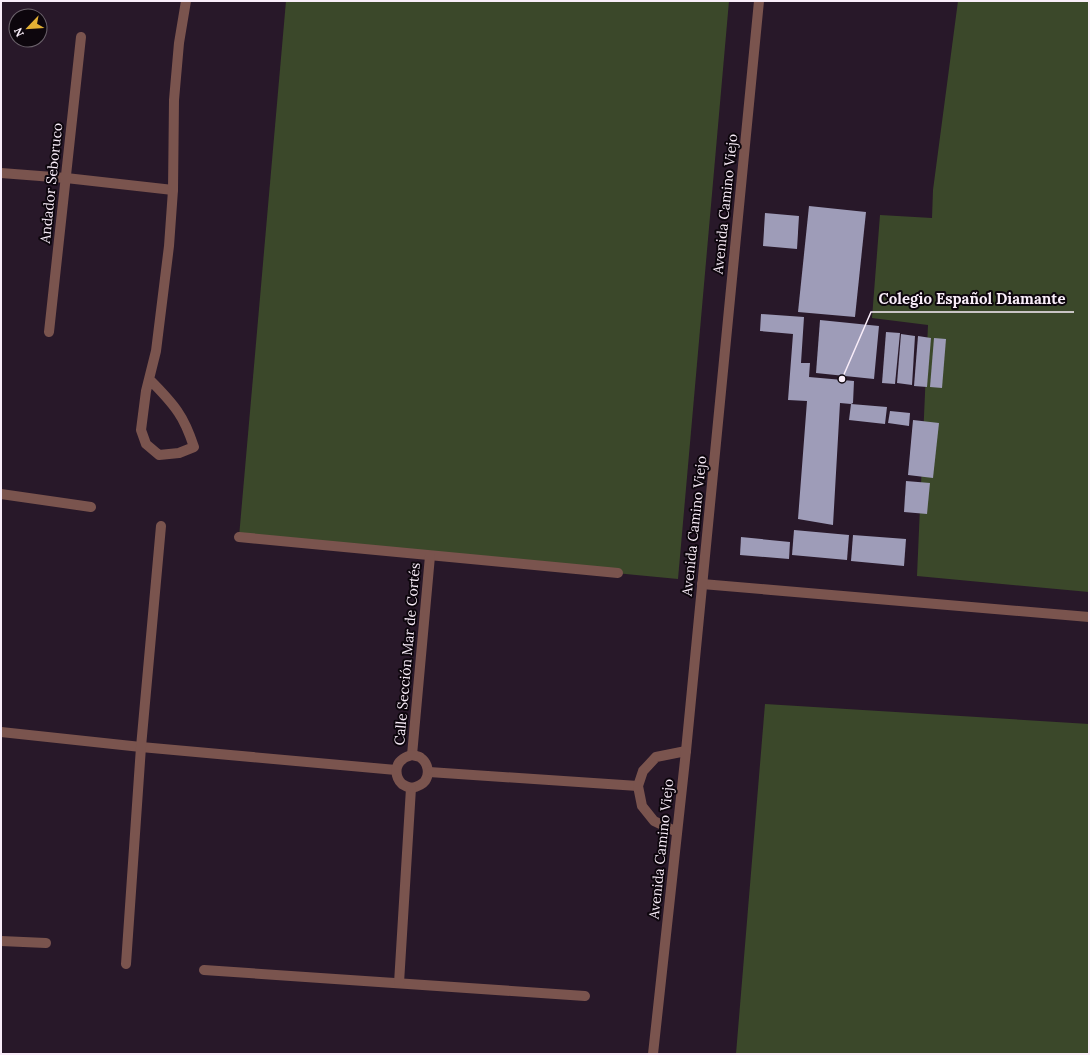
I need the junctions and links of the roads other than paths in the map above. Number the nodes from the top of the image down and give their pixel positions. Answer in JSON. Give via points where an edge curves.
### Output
{"nodes":[{"id":1,"x":186,"y":1,"type":"edge"},
{"id":2,"x":759,"y":1,"type":"edge"},
{"id":3,"x":81,"y":37,"type":"dead end"},
{"id":4,"x":1,"y":173,"type":"edge"},
{"id":5,"x":66,"y":178,"type":"junction"},
{"id":6,"x":173,"y":190,"type":"junction"},
{"id":7,"x":49,"y":332,"type":"dead end"},
{"id":8,"x":150,"y":380,"type":"junction"},
{"id":9,"x":1,"y":494,"type":"edge"},
{"id":10,"x":91,"y":507,"type":"dead end"},
{"id":11,"x":161,"y":526,"type":"dead end"},
{"id":12,"x":239,"y":537,"type":"dead end"},
{"id":13,"x":430,"y":556,"type":"junction"},
{"id":14,"x":618,"y":573,"type":"dead end"},
{"id":15,"x":702,"y":584,"type":"junction"},
{"id":16,"x":1089,"y":617,"type":"edge"},
{"id":17,"x":1,"y":732,"type":"edge"},
{"id":18,"x":141,"y":747,"type":"junction"},
{"id":19,"x":686,"y":751,"type":"junction"},
{"id":20,"x":412,"y":755,"type":"junction"},
{"id":21,"x":396,"y":770,"type":"junction"},
{"id":22,"x":429,"y":772,"type":"junction"},
{"id":23,"x":638,"y":786,"type":"junction"},
{"id":24,"x":411,"y":788,"type":"junction"},
{"id":25,"x":677,"y":832,"type":"junction"},
{"id":26,"x":1,"y":941,"type":"edge"},
{"id":27,"x":46,"y":944,"type":"dead end"},
{"id":28,"x":126,"y":964,"type":"dead end"},
{"id":29,"x":204,"y":970,"type":"dead end"},
{"id":30,"x":399,"y":984,"type":"junction"},
{"id":31,"x":585,"y":996,"type":"dead end"},
{"id":32,"x":653,"y":1054,"type":"edge"}],
"edges":[{"from":1,"to":6,"type":"street","via":[[174,100]]},
{"from":2,"to":15,"type":"street","name":"Avenida Camino Viejo"},
{"from":3,"to":5,"type":"street","name":"Andador Seboruco"},
{"from":4,"to":5,"type":"street"},
{"from":5,"to":6,"type":"street"},
{"from":5,"to":7,"type":"street","name":"Andador Seboruco"},
{"from":6,"to":8,"type":"street","via":[[169,246]]},
{"from":8,"to":8,"type":"street","via":[[179,412],[194,447],[179,453],[159,455],[146,444],[142,430],[146,391]]},
{"from":9,"to":10,"type":"street"},
{"from":11,"to":18,"type":"street"},
{"from":12,"to":13,"type":"street"},
{"from":13,"to":14,"type":"street"},
{"from":13,"to":20,"type":"street","name":"Calle Sección Mar de Cortés"},
{"from":15,"to":16,"type":"street"},
{"from":15,"to":19,"type":"street","name":"Avenida Camino Viejo"},
{"from":17,"to":18,"type":"street"},
{"from":18,"to":21,"type":"street"},
{"from":18,"to":28,"type":"street"},
{"from":19,"to":23,"type":"street","via":[[656,757],[642,771]]},
{"from":19,"to":25,"type":"street","name":"Avenida Camino Viejo"},
{"from":20,"to":21,"type":"street","via":[[399,762]]},
{"from":20,"to":22,"type":"street","via":[[421,757],[426,762]]},
{"from":21,"to":24,"type":"street","via":[[400,782]]},
{"from":22,"to":23,"type":"street"},
{"from":22,"to":24,"type":"street","via":[[419,786]]},
{"from":23,"to":25,"type":"street","via":[[642,806],[654,821]]},
{"from":24,"to":30,"type":"street"},
{"from":25,"to":32,"type":"street","name":"Avenida Camino Viejo"},
{"from":26,"to":27,"type":"street"},
{"from":29,"to":30,"type":"street"},
{"from":30,"to":31,"type":"street"}]}
